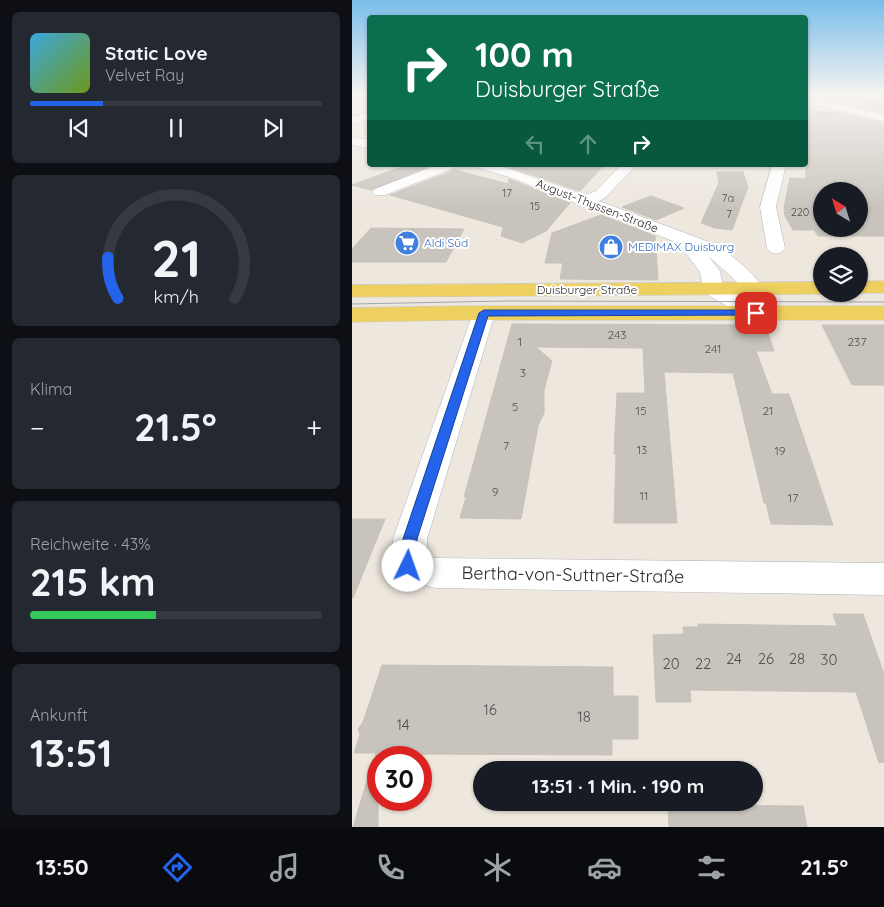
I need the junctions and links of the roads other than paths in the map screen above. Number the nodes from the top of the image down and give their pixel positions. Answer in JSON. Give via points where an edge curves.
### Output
{"nodes":[{"id":1,"x":352,"y":141,"type":"edge"},
{"id":2,"x":367,"y":144,"type":"edge"},
{"id":3,"x":444,"y":167,"type":"edge"},
{"id":4,"x":489,"y":167,"type":"edge"},
{"id":5,"x":627,"y":167,"type":"edge"},
{"id":6,"x":778,"y":167,"type":"edge"},
{"id":7,"x":380,"y":192,"type":"dead end"},
{"id":8,"x":586,"y":201,"type":"junction"},
{"id":9,"x":683,"y":238,"type":"junction"},
{"id":10,"x":776,"y":248,"type":"dead end"},
{"id":11,"x":868,"y":287,"type":"edge"},
{"id":12,"x":884,"y":287,"type":"edge"},
{"id":13,"x":813,"y":288,"type":"edge"},
{"id":14,"x":754,"y":289,"type":"junction"},
{"id":15,"x":713,"y":290,"type":"junction"},
{"id":16,"x":352,"y":291,"type":"edge"},
{"id":17,"x":484,"y":313,"type":"junction"},
{"id":18,"x":756,"y":313,"type":"junction"},
{"id":19,"x":884,"y":313,"type":"edge"},
{"id":20,"x":352,"y":315,"type":"edge"},
{"id":21,"x":884,"y":579,"type":"edge"}],
"edges":[{"from":1,"to":2,"type":"street"},
{"from":3,"to":7,"type":"street"},
{"from":4,"to":8,"type":"street","name":"August-Thyssen-Straße"},
{"from":5,"to":8,"type":"street","via":[[601,194]]},
{"from":6,"to":10,"type":"street","via":[[768,207]]},
{"from":8,"to":9,"type":"street","name":"August-Thyssen-Straße"},
{"from":9,"to":14,"type":"street","name":"August-Thyssen-Straße","via":[[724,258]]},
{"from":9,"to":15,"type":"street","name":"August-Thyssen-Straße","via":[[710,271]]},
{"from":11,"to":12,"type":"main road"},
{"from":13,"to":14,"type":"main road","name":"Duisburger Straße"},
{"from":14,"to":15,"type":"main road","name":"Duisburger Straße"},
{"from":15,"to":16,"type":"main road","name":"Duisburger Straße"},
{"from":15,"to":18,"type":"street"},
{"from":17,"to":18,"type":"main road","name":"Duisburger Straße"},
{"from":17,"to":20,"type":"main road","name":"Duisburger Straße"},
{"from":17,"to":21,"type":"street","name":"Bertha-von-Suttner-Straße","via":[[410,539],[408,566],[435,574]]},
{"from":18,"to":19,"type":"main road","name":"Duisburger Straße"}]}
